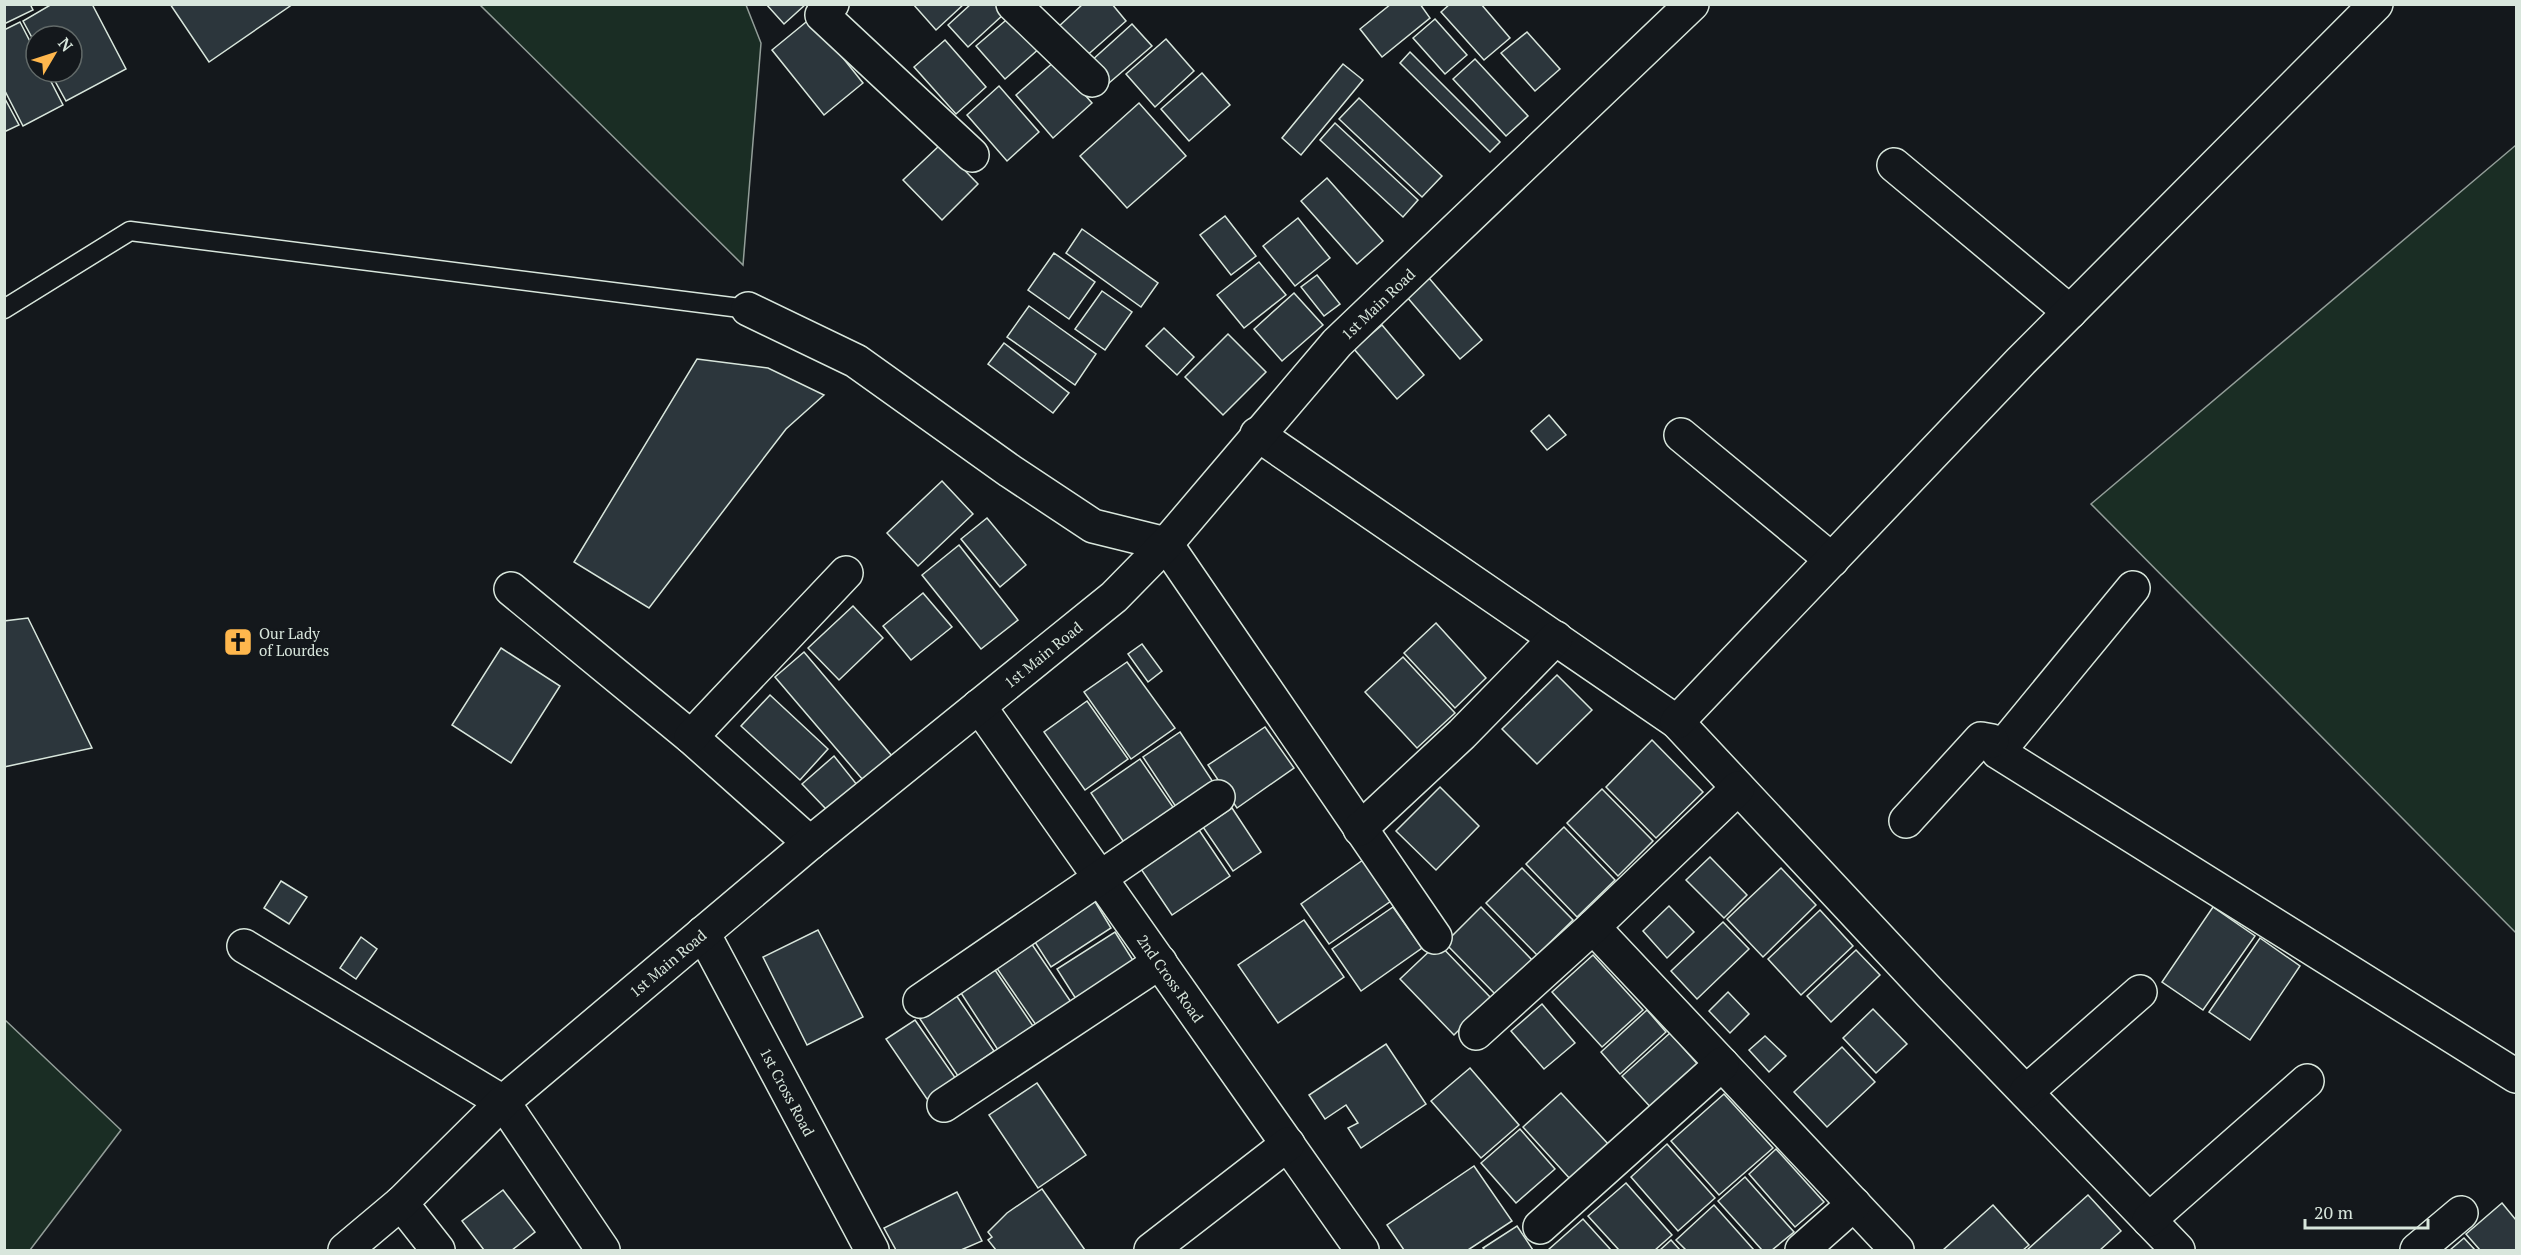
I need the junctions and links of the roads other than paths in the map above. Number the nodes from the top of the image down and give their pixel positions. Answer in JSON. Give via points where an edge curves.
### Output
{"nodes":[{"id":1,"x":832,"y":4,"type":"edge"},
{"id":2,"x":1013,"y":4,"type":"edge"},
{"id":3,"x":1692,"y":4,"type":"edge"},
{"id":4,"x":2376,"y":4,"type":"edge"},
{"id":5,"x":1092,"y":80,"type":"dead end"},
{"id":6,"x":972,"y":155,"type":"dead end"},
{"id":7,"x":1894,"y":165,"type":"dead end"},
{"id":8,"x":4,"y":309,"type":"edge"},
{"id":9,"x":748,"y":309,"type":"joint"},
{"id":10,"x":2070,"y":312,"type":"junction"},
{"id":11,"x":1257,"y":434,"type":"junction"},
{"id":12,"x":1681,"y":435,"type":"dead end"},
{"id":13,"x":1166,"y":544,"type":"junction"},
{"id":14,"x":1832,"y":560,"type":"junction"},
{"id":15,"x":846,"y":573,"type":"dead end"},
{"id":16,"x":2133,"y":588,"type":"dead end"},
{"id":17,"x":511,"y":589,"type":"dead end"},
{"id":18,"x":1556,"y":638,"type":"junction"},
{"id":19,"x":979,"y":706,"type":"junction"},
{"id":20,"x":1677,"y":722,"type":"junction"},
{"id":21,"x":691,"y":737,"type":"junction"},
{"id":22,"x":1992,"y":741,"type":"dead end"},
{"id":23,"x":1738,"y":788,"type":"junction"},
{"id":24,"x":1218,"y":797,"type":"dead end"},
{"id":25,"x":1906,"y":821,"type":"dead end"},
{"id":26,"x":1360,"y":829,"type":"junction"},
{"id":27,"x":810,"y":843,"type":"junction"},
{"id":28,"x":1100,"y":878,"type":"junction"},
{"id":29,"x":1593,"y":927,"type":"junction"},
{"id":30,"x":703,"y":933,"type":"junction"},
{"id":31,"x":1434,"y":937,"type":"dead end"},
{"id":32,"x":244,"y":946,"type":"dead end"},
{"id":33,"x":1160,"y":962,"type":"junction"},
{"id":34,"x":2140,"y":992,"type":"dead end"},
{"id":35,"x":920,"y":1001,"type":"dead end"},
{"id":36,"x":1476,"y":1033,"type":"dead end"},
{"id":37,"x":1722,"y":1064,"type":"junction"},
{"id":38,"x":2517,"y":1076,"type":"edge"},
{"id":39,"x":2307,"y":1081,"type":"dead end"},
{"id":40,"x":2026,"y":1092,"type":"junction"},
{"id":41,"x":503,"y":1102,"type":"junction"},
{"id":42,"x":944,"y":1105,"type":"dead end"},
{"id":43,"x":1288,"y":1144,"type":"junction"},
{"id":44,"x":400,"y":1203,"type":"junction"},
{"id":45,"x":1854,"y":1204,"type":"junction"},
{"id":46,"x":2461,"y":1213,"type":"dead end"},
{"id":47,"x":2149,"y":1220,"type":"junction"},
{"id":48,"x":1540,"y":1227,"type":"dead end"},
{"id":49,"x":345,"y":1251,"type":"edge"},
{"id":50,"x":438,"y":1251,"type":"edge"},
{"id":51,"x":603,"y":1251,"type":"edge"},
{"id":52,"x":872,"y":1251,"type":"edge"},
{"id":53,"x":1151,"y":1251,"type":"edge"},
{"id":54,"x":1362,"y":1251,"type":"edge"},
{"id":55,"x":1802,"y":1251,"type":"edge"},
{"id":56,"x":1897,"y":1251,"type":"edge"},
{"id":57,"x":2178,"y":1251,"type":"edge"},
{"id":58,"x":2417,"y":1251,"type":"edge"}],
"edges":[{"from":1,"to":6,"type":"street","via":[[822,15]]},
{"from":2,"to":5,"type":"street"},
{"from":3,"to":11,"type":"street","name":"1st Main Road","via":[[1336,343]]},
{"from":4,"to":10,"type":"street"},
{"from":7,"to":10,"type":"street"},
{"from":8,"to":9,"type":"lane","via":[[130,231]]},
{"from":9,"to":13,"type":"street","via":[[856,361],[1093,526]]},
{"from":10,"to":14,"type":"street"},
{"from":11,"to":13,"type":"street","name":"1st Main Road"},
{"from":11,"to":18,"type":"street"},
{"from":12,"to":14,"type":"street"},
{"from":13,"to":19,"type":"street","name":"1st Main Road","via":[[1114,597]]},
{"from":13,"to":26,"type":"street"},
{"from":14,"to":20,"type":"street"},
{"from":15,"to":21,"type":"street"},
{"from":16,"to":38,"type":"street","via":[[1998,752]]},
{"from":17,"to":21,"type":"street"},
{"from":18,"to":20,"type":"street"},
{"from":18,"to":26,"type":"street","via":[[1462,734]]},
{"from":19,"to":27,"type":"street","name":"1st Main Road"},
{"from":19,"to":28,"type":"street","name":"2nd Cross Road"},
{"from":20,"to":23,"type":"street"},
{"from":21,"to":27,"type":"street"},
{"from":22,"to":25,"type":"street","via":[[1981,739]]},
{"from":23,"to":29,"type":"street"},
{"from":23,"to":40,"type":"street"},
{"from":24,"to":28,"type":"street"},
{"from":26,"to":31,"type":"street"},
{"from":27,"to":30,"type":"street","name":"1st Main Road"},
{"from":28,"to":33,"type":"street","name":"2nd Cross Road"},
{"from":28,"to":35,"type":"street"},
{"from":29,"to":36,"type":"street"},
{"from":29,"to":37,"type":"street"},
{"from":30,"to":41,"type":"street","name":"1st Main Road"},
{"from":30,"to":52,"type":"street","name":"1st Cross Road"},
{"from":32,"to":41,"type":"street"},
{"from":33,"to":42,"type":"street"},
{"from":33,"to":43,"type":"street","name":"2nd Cross Road"},
{"from":34,"to":40,"type":"street"},
{"from":37,"to":45,"type":"street"},
{"from":37,"to":48,"type":"street"},
{"from":39,"to":47,"type":"street"},
{"from":40,"to":47,"type":"street"},
{"from":41,"to":44,"type":"street","name":"1st Main Road"},
{"from":41,"to":51,"type":"street"},
{"from":43,"to":53,"type":"street"},
{"from":43,"to":54,"type":"street","name":"2nd Cross Road"},
{"from":44,"to":49,"type":"street","name":"1st Main Road"},
{"from":44,"to":50,"type":"street"},
{"from":45,"to":55,"type":"street"},
{"from":45,"to":56,"type":"street"},
{"from":46,"to":58,"type":"street"},
{"from":47,"to":57,"type":"street"}]}
